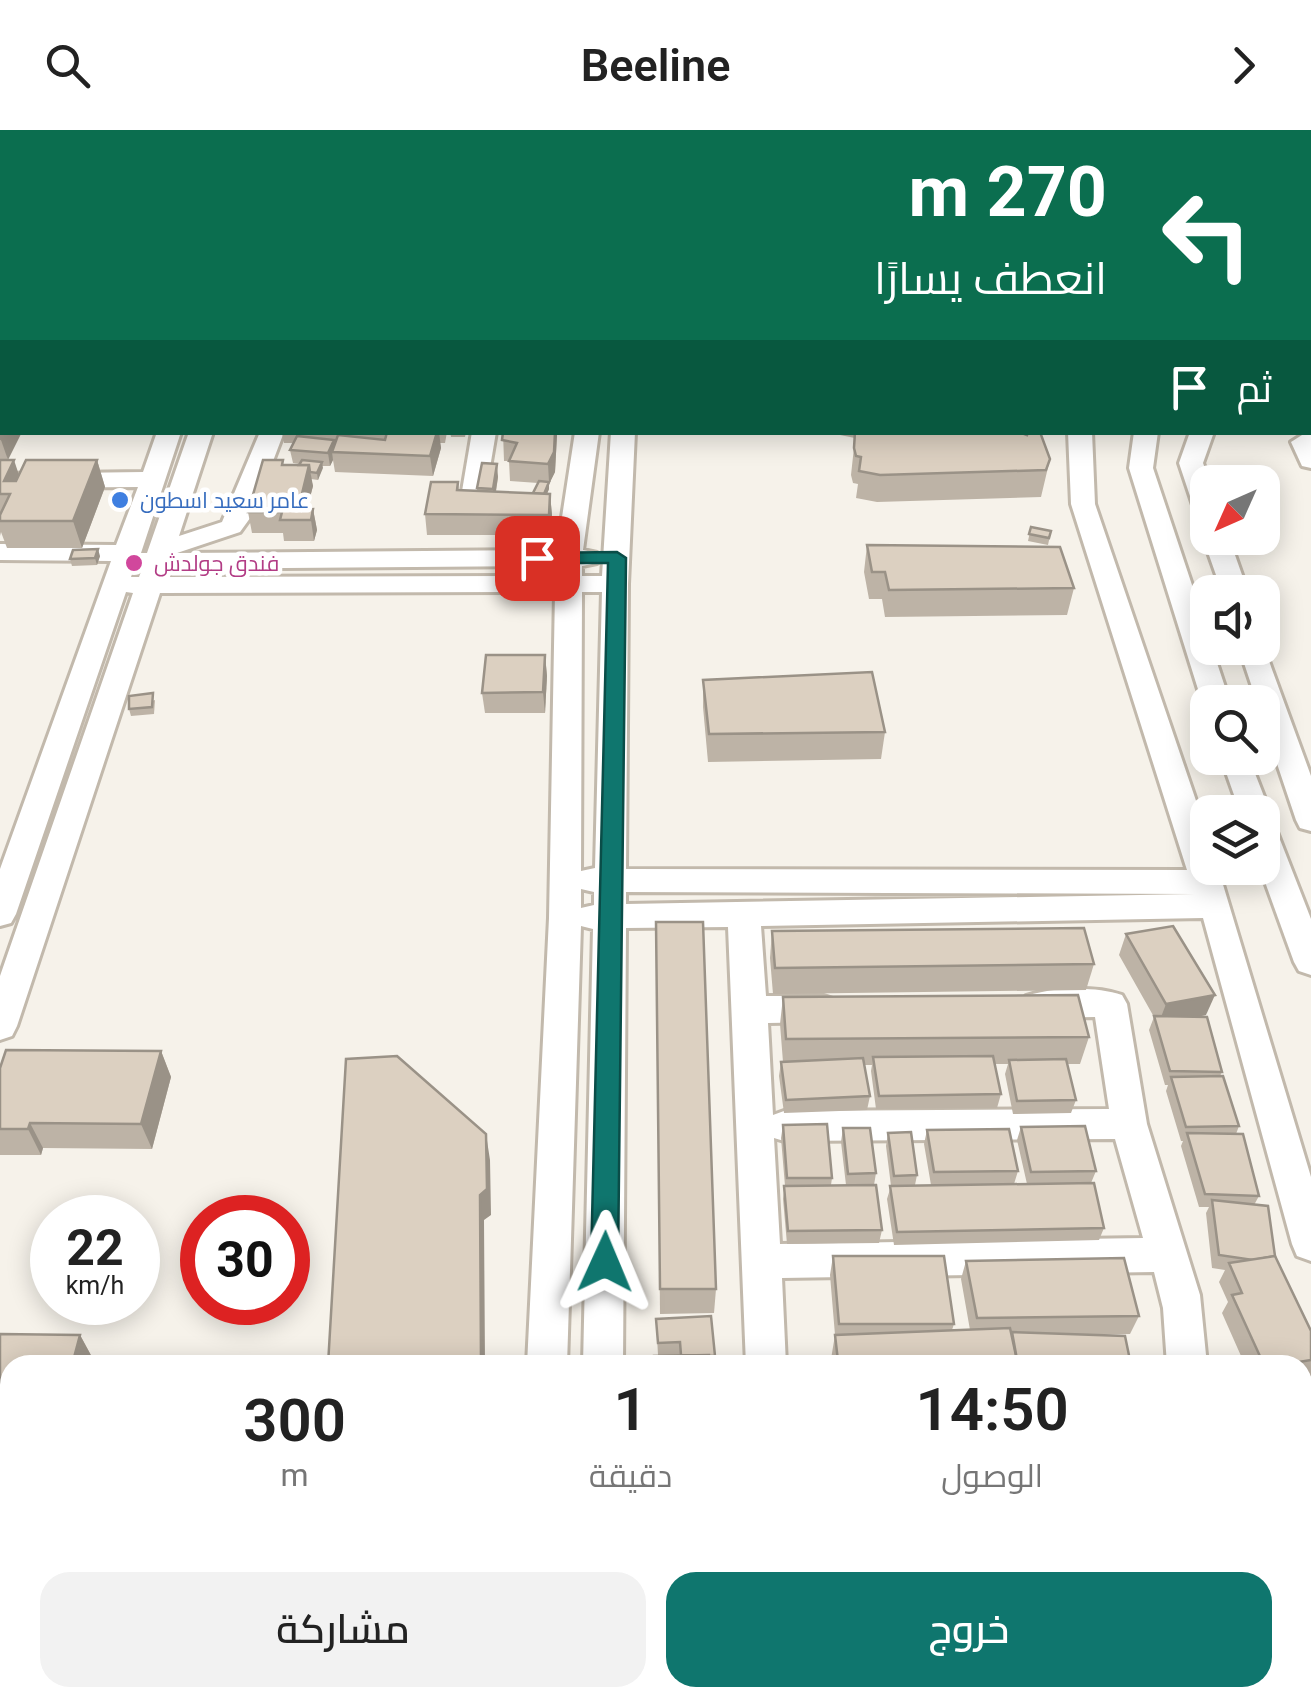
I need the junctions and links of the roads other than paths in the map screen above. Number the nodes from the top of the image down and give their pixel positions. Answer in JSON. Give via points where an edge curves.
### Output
{"nodes":[{"id":1,"x":168,"y":435,"type":"edge"},
{"id":2,"x":200,"y":435,"type":"edge"},
{"id":3,"x":271,"y":435,"type":"edge"},
{"id":4,"x":483,"y":435,"type":"edge"},
{"id":5,"x":587,"y":435,"type":"edge"},
{"id":6,"x":623,"y":435,"type":"edge"},
{"id":7,"x":1080,"y":435,"type":"edge"},
{"id":8,"x":1146,"y":435,"type":"edge"},
{"id":9,"x":1201,"y":435,"type":"edge"},
{"id":10,"x":1311,"y":436,"type":"edge"},
{"id":11,"x":1311,"y":460,"type":"edge"},
{"id":12,"x":1192,"y":465,"type":"edge"},
{"id":13,"x":153,"y":479,"type":"junction"},
{"id":14,"x":0,"y":481,"type":"edge"},
{"id":15,"x":472,"y":503,"type":"edge"},
{"id":16,"x":0,"y":552,"type":"edge"},
{"id":17,"x":139,"y":566,"type":"junction"},
{"id":18,"x":569,"y":571,"type":"junction"},
{"id":19,"x":616,"y":571,"type":"junction"},
{"id":20,"x":1259,"y":665,"type":"edge"},
{"id":21,"x":1211,"y":685,"type":"edge"},
{"id":22,"x":1311,"y":820,"type":"edge"},
{"id":23,"x":566,"y":880,"type":"junction"},
{"id":24,"x":610,"y":880,"type":"junction"},
{"id":25,"x":1280,"y":880,"type":"edge"},
{"id":26,"x":1210,"y":894,"type":"junction"},
{"id":27,"x":40,"y":898,"type":"junction"},
{"id":28,"x":2,"y":904,"type":"edge"},
{"id":29,"x":744,"y":914,"type":"junction"},
{"id":30,"x":610,"y":917,"type":"junction"},
{"id":31,"x":565,"y":918,"type":"junction"},
{"id":32,"x":15,"y":936,"type":"edge"},
{"id":33,"x":1311,"y":962,"type":"edge"},
{"id":34,"x":996,"y":1006,"type":"edge"},
{"id":35,"x":864,"y":1008,"type":"edge"},
{"id":36,"x":750,"y":1010,"type":"junction"},
{"id":37,"x":0,"y":1026,"type":"edge"},
{"id":38,"x":1130,"y":1124,"type":"junction"},
{"id":39,"x":758,"y":1126,"type":"junction"},
{"id":40,"x":1311,"y":1244,"type":"edge"},
{"id":41,"x":1167,"y":1255,"type":"junction"},
{"id":42,"x":762,"y":1261,"type":"junction"},
{"id":43,"x":547,"y":1355,"type":"edge"},
{"id":44,"x":603,"y":1355,"type":"edge"},
{"id":45,"x":766,"y":1355,"type":"edge"},
{"id":46,"x":1187,"y":1355,"type":"edge"}],
"edges":[{"from":1,"to":13,"type":"street"},
{"from":2,"to":17,"type":"street"},
{"from":3,"to":17,"type":"street","via":[[231,527]]},
{"from":4,"to":15,"type":"street"},
{"from":5,"to":18,"type":"street"},
{"from":6,"to":19,"type":"street"},
{"from":7,"to":26,"type":"street","via":[[1083,504]]},
{"from":8,"to":21,"type":"street","via":[[1141,468]]},
{"from":9,"to":12,"type":"street"},
{"from":10,"to":11,"type":"street","via":[[1302,442]]},
{"from":13,"to":14,"type":"street"},
{"from":13,"to":17,"type":"street"},
{"from":16,"to":17,"type":"street"},
{"from":17,"to":18,"type":"street"},
{"from":17,"to":27,"type":"street"},
{"from":17,"to":28,"type":"street"},
{"from":18,"to":19,"type":"street"},
{"from":18,"to":23,"type":"street"},
{"from":19,"to":24,"type":"street"},
{"from":20,"to":22,"type":"street"},
{"from":23,"to":24,"type":"street"},
{"from":23,"to":31,"type":"street"},
{"from":24,"to":26,"type":"street"},
{"from":24,"to":30,"type":"street"},
{"from":25,"to":33,"type":"street"},
{"from":26,"to":29,"type":"street"},
{"from":26,"to":40,"type":"street"},
{"from":27,"to":28,"type":"street"},
{"from":27,"to":32,"type":"street"},
{"from":29,"to":30,"type":"street"},
{"from":29,"to":36,"type":"street"},
{"from":30,"to":31,"type":"street"},
{"from":30,"to":44,"type":"street"},
{"from":31,"to":43,"type":"street"},
{"from":32,"to":37,"type":"street"},
{"from":34,"to":38,"type":"street","via":[[1110,1004]]},
{"from":35,"to":36,"type":"street"},
{"from":36,"to":39,"type":"street"},
{"from":38,"to":39,"type":"street"},
{"from":38,"to":41,"type":"street"},
{"from":39,"to":42,"type":"street"},
{"from":41,"to":42,"type":"street"},
{"from":41,"to":46,"type":"street","via":[[1186,1311]]},
{"from":42,"to":45,"type":"street"}]}
